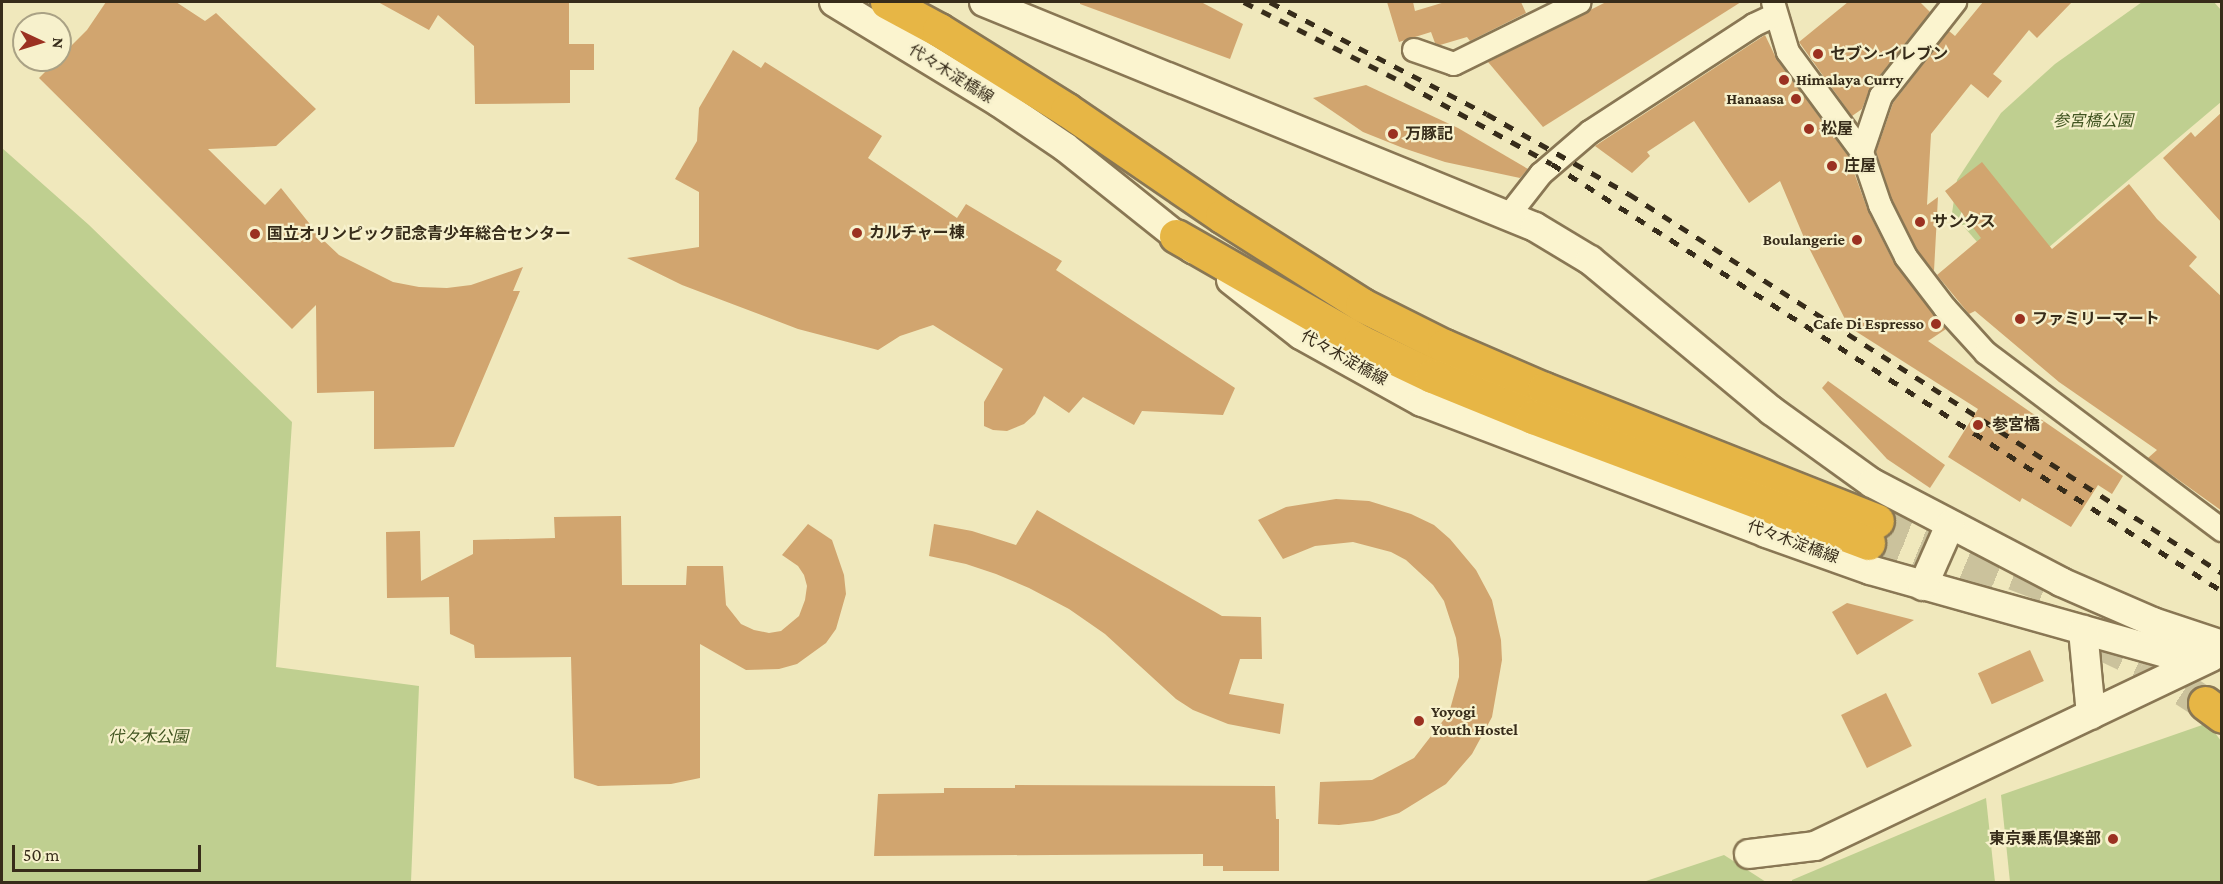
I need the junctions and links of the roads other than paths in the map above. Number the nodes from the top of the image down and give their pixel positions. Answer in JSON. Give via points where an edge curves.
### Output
{"nodes":[{"id":1,"x":834,"y":2,"type":"edge"},
{"id":2,"x":887,"y":2,"type":"edge"},
{"id":3,"x":984,"y":2,"type":"edge"},
{"id":4,"x":1580,"y":2,"type":"edge"},
{"id":5,"x":1955,"y":2,"type":"edge"},
{"id":6,"x":1774,"y":8,"type":"edge"},
{"id":7,"x":1414,"y":50,"type":"dead end"},
{"id":8,"x":1862,"y":152,"type":"junction"},
{"id":9,"x":1509,"y":215,"type":"junction"},
{"id":10,"x":1176,"y":236,"type":"junction"},
{"id":11,"x":1950,"y":525,"type":"junction"},
{"id":12,"x":2222,"y":530,"type":"edge"},
{"id":13,"x":1923,"y":586,"type":"junction"},
{"id":14,"x":2083,"y":630,"type":"junction"},
{"id":15,"x":2222,"y":645,"type":"edge"},
{"id":16,"x":2222,"y":652,"type":"edge"},
{"id":17,"x":2091,"y":715,"type":"junction"},
{"id":18,"x":1749,"y":854,"type":"dead end"}],
"edges":[{"from":1,"to":10,"type":"street","name":"代々木淀橋線","via":[[1065,147]]},
{"from":2,"to":10,"type":"highway","via":[[1067,110],[1362,305],[1444,345],[1873,532],[1533,417],[1432,376],[1361,342]]},
{"from":3,"to":9,"type":"street"},
{"from":4,"to":7,"type":"street","via":[[1454,64]]},
{"from":5,"to":8,"type":"street","via":[[1881,96]]},
{"from":6,"to":8,"type":"street","via":[[1788,52]]},
{"from":6,"to":9,"type":"street","via":[[1590,132],[1541,174]]},
{"from":8,"to":12,"type":"street","via":[[1880,205],[1906,257],[1986,353]]},
{"from":9,"to":11,"type":"street","via":[[1535,226],[1590,261],[1825,451],[1872,483]]},
{"from":10,"to":13,"type":"street","name":"代々木淀橋線","via":[[1301,335],[1422,402],[1766,533]]},
{"from":11,"to":13,"type":"street"},
{"from":11,"to":15,"type":"street","via":[[2092,596],[2188,636]]},
{"from":13,"to":14,"type":"street","name":"代々木淀橋線"},
{"from":14,"to":16,"type":"street","name":"代々木淀橋線","via":[[2166,653]]},
{"from":14,"to":17,"type":"street"},
{"from":16,"to":17,"type":"street","name":"代々木淀橋線"},
{"from":17,"to":18,"type":"street","name":"代々木淀橋線","via":[[1815,846]]}]}
